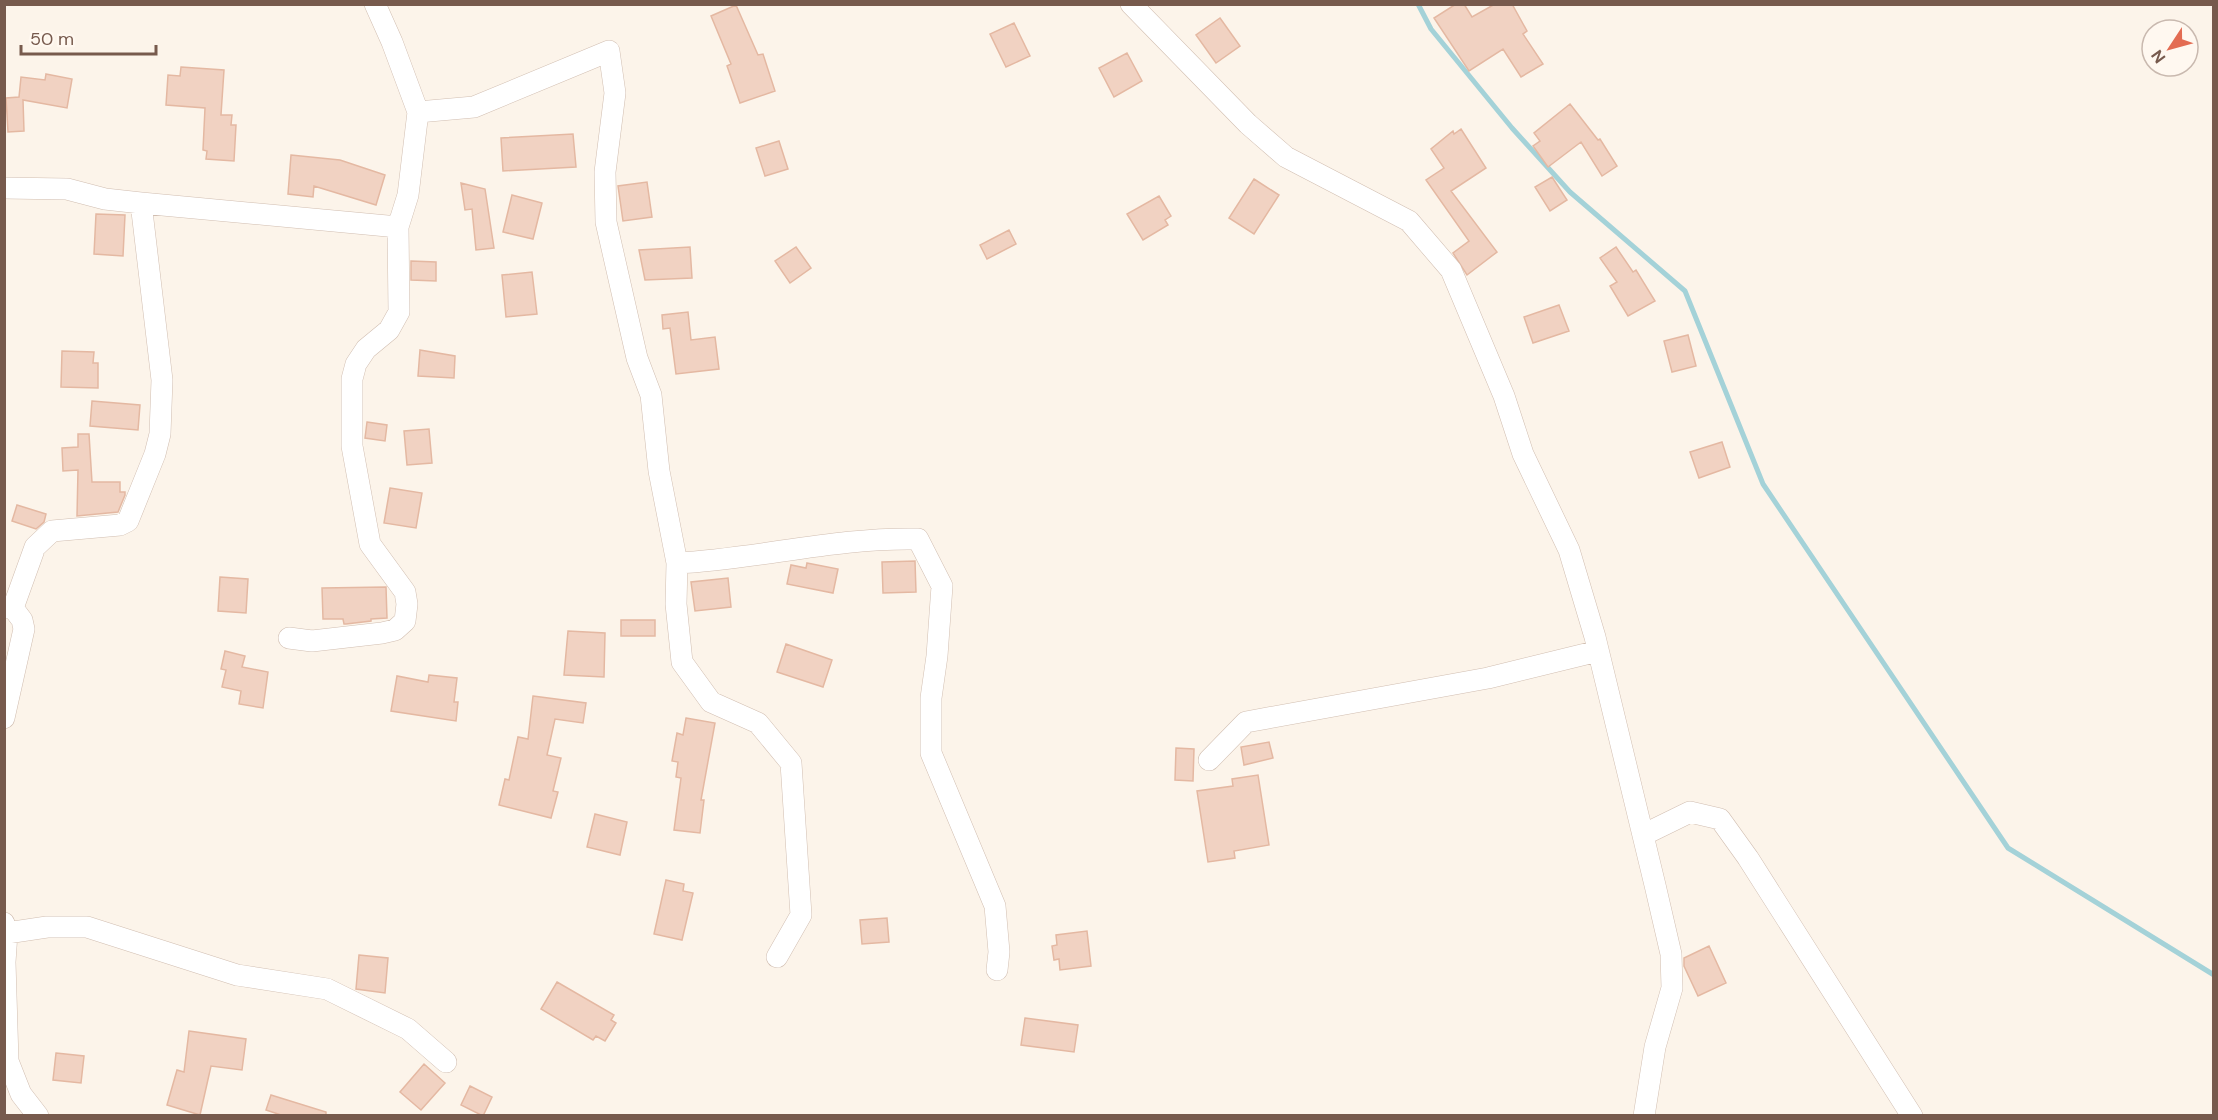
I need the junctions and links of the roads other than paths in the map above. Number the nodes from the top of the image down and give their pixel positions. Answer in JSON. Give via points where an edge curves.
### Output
{"nodes":[{"id":1,"x":375,"y":4,"type":"edge"},
{"id":2,"x":1131,"y":4,"type":"edge"},
{"id":3,"x":418,"y":112,"type":"junction"},
{"id":4,"x":4,"y":188,"type":"edge"},
{"id":5,"x":141,"y":203,"type":"junction"},
{"id":6,"x":398,"y":227,"type":"junction"},
{"id":7,"x":677,"y":564,"type":"junction"},
{"id":8,"x":9,"y":608,"type":"edge"},
{"id":9,"x":289,"y":638,"type":"dead end"},
{"id":10,"x":1598,"y":651,"type":"junction"},
{"id":11,"x":4,"y":717,"type":"edge"},
{"id":12,"x":1209,"y":760,"type":"dead end"},
{"id":13,"x":1643,"y":835,"type":"junction"},
{"id":14,"x":6,"y":928,"type":"edge"},
{"id":15,"x":777,"y":957,"type":"dead end"},
{"id":16,"x":997,"y":970,"type":"dead end"},
{"id":17,"x":446,"y":1062,"type":"dead end"},
{"id":18,"x":38,"y":1116,"type":"edge"},
{"id":19,"x":1644,"y":1116,"type":"edge"},
{"id":20,"x":1912,"y":1116,"type":"edge"}],
"edges":[{"from":1,"to":3,"type":"street"},
{"from":2,"to":10,"type":"street","via":[[1248,124],[1286,157],[1409,221],[1451,270],[1504,396],[1523,454],[1569,550]]},
{"from":3,"to":6,"type":"street","via":[[408,195]]},
{"from":3,"to":7,"type":"street","via":[[474,106],[609,51],[615,93],[605,172],[606,222],[638,358],[651,395],[659,471]]},
{"from":4,"to":5,"type":"street","via":[[67,189]]},
{"from":5,"to":6,"type":"street"},
{"from":5,"to":8,"type":"street","via":[[162,380],[160,434],[155,454],[128,521],[52,531],[35,547]]},
{"from":6,"to":9,"type":"street","via":[[399,312],[389,330],[366,349],[356,364],[352,379],[352,446],[369,544],[405,592],[405,621],[395,630],[382,633],[312,641]]},
{"from":7,"to":15,"type":"street","via":[[676,604],[682,662],[711,702],[758,723],[791,763],[801,915]]},
{"from":7,"to":16,"type":"street","via":[[873,538],[918,539],[942,586],[931,698],[931,753],[996,906]]},
{"from":8,"to":11,"type":"street","via":[[22,620],[24,629]]},
{"from":10,"to":12,"type":"street","via":[[1488,678],[1246,722]]},
{"from":10,"to":13,"type":"street"},
{"from":13,"to":19,"type":"street","via":[[1671,954],[1672,988],[1655,1047]]},
{"from":13,"to":20,"type":"street","via":[[1690,812],[1720,819]]},
{"from":14,"to":17,"type":"street","via":[[87,927],[237,975],[327,989],[408,1029]]},
{"from":14,"to":18,"type":"street","via":[[8,1061],[21,1094]]}]}
